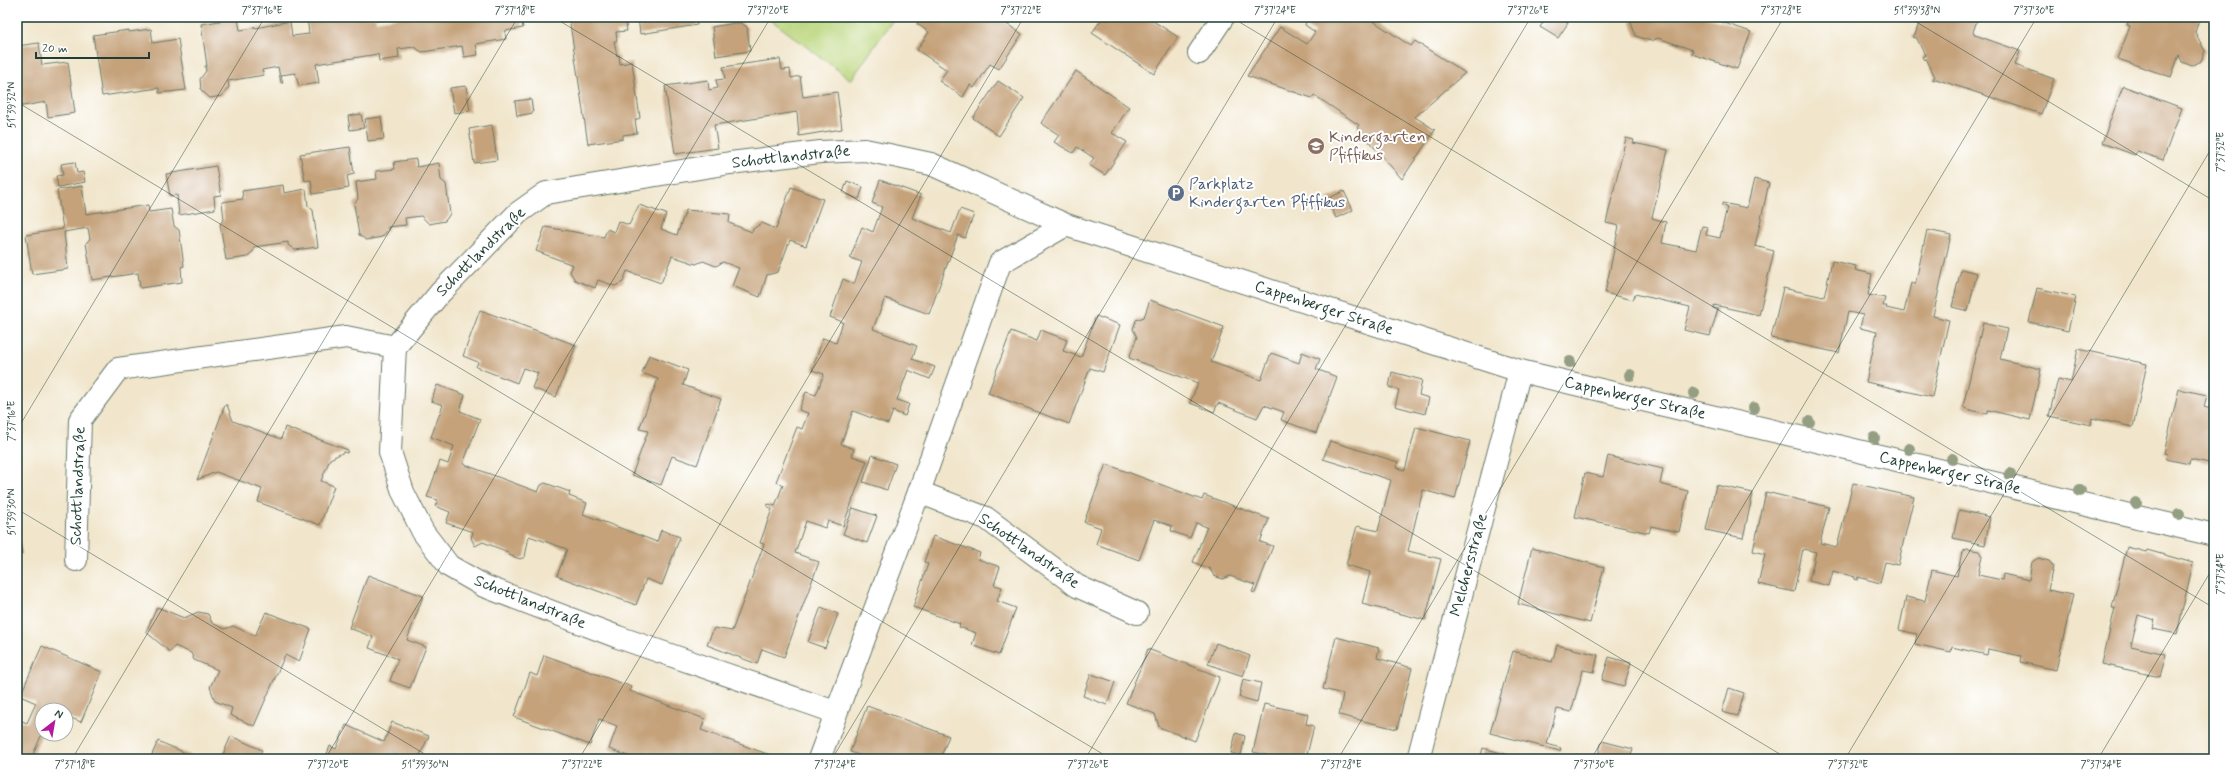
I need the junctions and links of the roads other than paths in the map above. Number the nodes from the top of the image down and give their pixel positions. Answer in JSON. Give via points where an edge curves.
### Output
{"nodes":[{"id":1,"x":1223,"y":17,"type":"edge"},
{"id":2,"x":1199,"y":53,"type":"dead end"},
{"id":3,"x":1066,"y":225,"type":"junction"},
{"id":4,"x":395,"y":347,"type":"junction"},
{"id":5,"x":1520,"y":371,"type":"junction"},
{"id":6,"x":920,"y":492,"type":"junction"},
{"id":7,"x":2214,"y":535,"type":"edge"},
{"id":8,"x":76,"y":560,"type":"dead end"},
{"id":9,"x":1137,"y":613,"type":"dead end"},
{"id":10,"x":835,"y":712,"type":"junction"},
{"id":11,"x":819,"y":759,"type":"edge"},
{"id":12,"x":1418,"y":759,"type":"edge"}],
"edges":[{"from":1,"to":2,"type":"street"},
{"from":3,"to":4,"type":"street","name":"Schottlandstraße","via":[[931,164],[865,150],[820,152],[737,162],[546,193],[518,213],[440,293]]},
{"from":3,"to":5,"type":"street","name":"Cappenberger Straße"},
{"from":3,"to":6,"type":"street","via":[[1000,263]]},
{"from":4,"to":8,"type":"street","name":"Schottlandstraße","via":[[346,337],[118,369],[80,420]]},
{"from":4,"to":10,"type":"street","name":"Schottlandstraße","via":[[390,452],[403,492],[423,532],[449,566],[484,586],[618,637]]},
{"from":5,"to":7,"type":"street","name":"Cappenberger Straße"},
{"from":5,"to":12,"type":"street","name":"Melchersstraße"},
{"from":6,"to":9,"type":"street","name":"Schottlandstraße","via":[[986,518],[1077,586]]},
{"from":6,"to":10,"type":"street"},
{"from":10,"to":11,"type":"street"}]}
